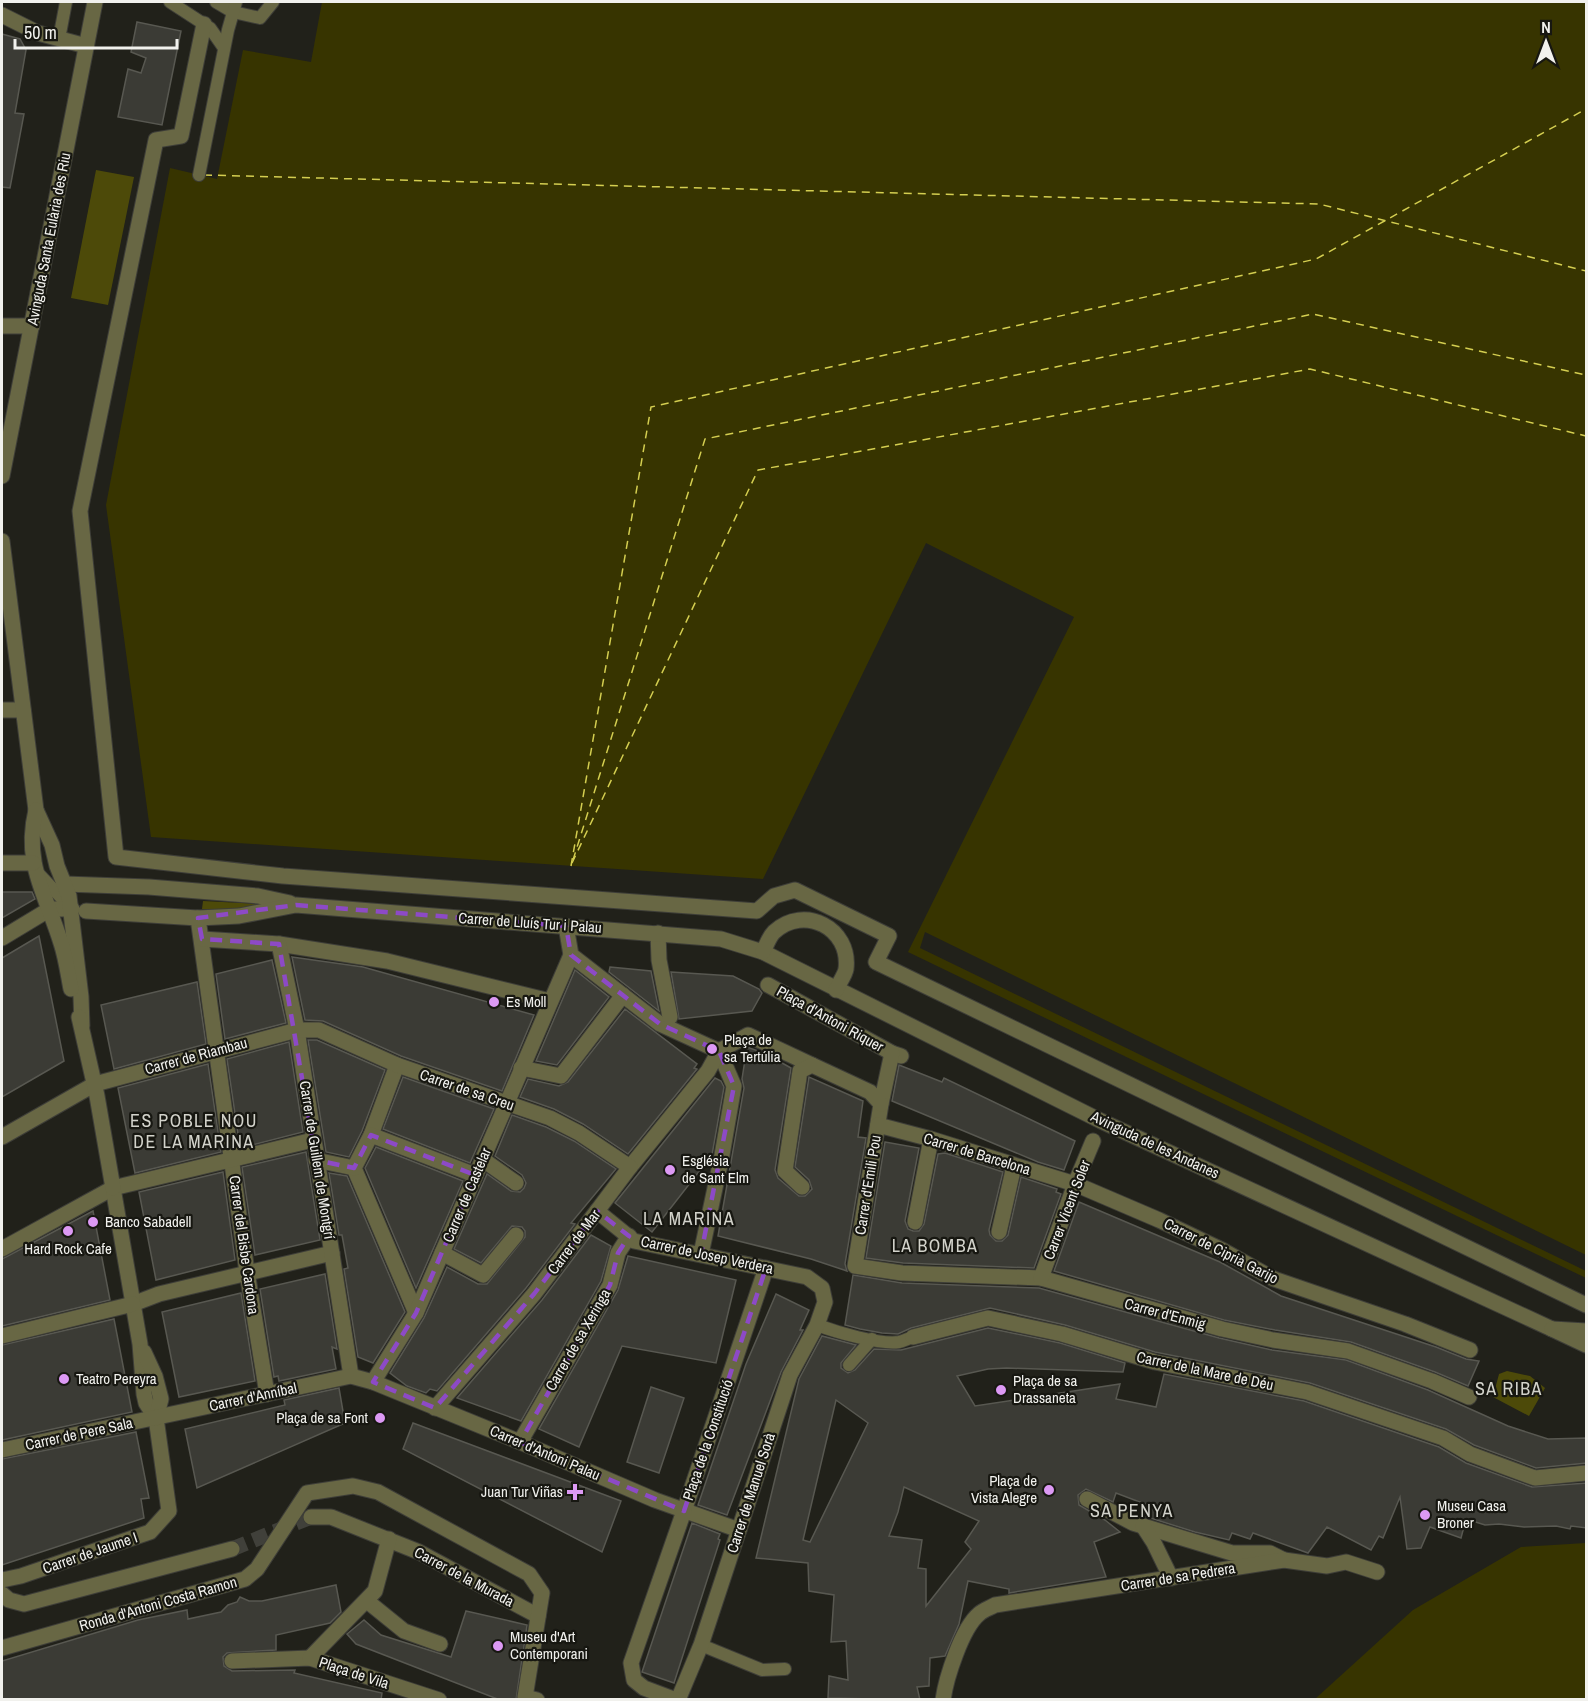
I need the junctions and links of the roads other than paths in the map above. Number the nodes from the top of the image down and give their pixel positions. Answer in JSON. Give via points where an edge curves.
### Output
{"nodes":[{"id":1,"x":66,"y":2,"type":"edge"},
{"id":2,"x":95,"y":2,"type":"edge"},
{"id":3,"x":170,"y":2,"type":"edge"},
{"id":4,"x":216,"y":2,"type":"edge"},
{"id":5,"x":273,"y":2,"type":"edge"},
{"id":6,"x":234,"y":7,"type":"edge"},
{"id":7,"x":2,"y":15,"type":"edge"},
{"id":8,"x":204,"y":24,"type":"junction"},
{"id":9,"x":58,"y":39,"type":"junction"},
{"id":10,"x":86,"y":46,"type":"junction"},
{"id":11,"x":224,"y":48,"type":"junction"},
{"id":12,"x":199,"y":175,"type":"dead end"},
{"id":13,"x":2,"y":326,"type":"edge"},
{"id":14,"x":32,"y":326,"type":"junction"},
{"id":15,"x":3,"y":455,"type":"edge"},
{"id":16,"x":2,"y":476,"type":"edge"},
{"id":17,"x":2,"y":541,"type":"edge"},
{"id":18,"x":4,"y":577,"type":"edge"},
{"id":19,"x":2,"y":710,"type":"edge"},
{"id":20,"x":23,"y":710,"type":"junction"},
{"id":21,"x":36,"y":810,"type":"junction"},
{"id":22,"x":31,"y":840,"type":"junction"},
{"id":23,"x":52,"y":845,"type":"junction"},
{"id":24,"x":2,"y":863,"type":"edge"},
{"id":25,"x":34,"y":866,"type":"junction"},
{"id":26,"x":65,"y":884,"type":"junction"},
{"id":27,"x":149,"y":888,"type":"junction"},
{"id":28,"x":198,"y":891,"type":"junction"},
{"id":29,"x":296,"y":905,"type":"junction"},
{"id":30,"x":50,"y":909,"type":"junction"},
{"id":31,"x":79,"y":910,"type":"junction"},
{"id":32,"x":150,"y":915,"type":"junction"},
{"id":33,"x":198,"y":918,"type":"junction"},
{"id":34,"x":566,"y":926,"type":"junction"},
{"id":35,"x":658,"y":933,"type":"junction"},
{"id":36,"x":2,"y":938,"type":"edge"},
{"id":37,"x":202,"y":939,"type":"junction"},
{"id":38,"x":279,"y":944,"type":"junction"},
{"id":39,"x":763,"y":952,"type":"junction"},
{"id":40,"x":571,"y":955,"type":"junction"},
{"id":41,"x":768,"y":985,"type":"dead end"},
{"id":42,"x":836,"y":990,"type":"junction"},
{"id":43,"x":623,"y":995,"type":"junction"},
{"id":44,"x":550,"y":1001,"type":"junction"},
{"id":45,"x":665,"y":1021,"type":"junction"},
{"id":46,"x":82,"y":1026,"type":"junction"},
{"id":47,"x":297,"y":1030,"type":"junction"},
{"id":48,"x":216,"y":1051,"type":"junction"},
{"id":49,"x":719,"y":1051,"type":"junction"},
{"id":50,"x":397,"y":1065,"type":"junction"},
{"id":51,"x":521,"y":1068,"type":"junction"},
{"id":52,"x":806,"y":1068,"type":"junction"},
{"id":53,"x":95,"y":1084,"type":"junction"},
{"id":54,"x":505,"y":1104,"type":"junction"},
{"id":55,"x":881,"y":1104,"type":"junction"},
{"id":56,"x":878,"y":1125,"type":"junction"},
{"id":57,"x":371,"y":1135,"type":"junction"},
{"id":58,"x":2,"y":1137,"type":"edge"},
{"id":59,"x":931,"y":1138,"type":"junction"},
{"id":60,"x":313,"y":1140,"type":"junction"},
{"id":61,"x":1093,"y":1141,"type":"dead end"},
{"id":62,"x":232,"y":1159,"type":"junction"},
{"id":63,"x":316,"y":1160,"type":"junction"},
{"id":64,"x":482,"y":1160,"type":"junction"},
{"id":65,"x":1014,"y":1166,"type":"junction"},
{"id":66,"x":630,"y":1167,"type":"junction"},
{"id":67,"x":354,"y":1168,"type":"junction"},
{"id":68,"x":475,"y":1175,"type":"junction"},
{"id":69,"x":516,"y":1183,"type":"dead end"},
{"id":70,"x":1075,"y":1184,"type":"junction"},
{"id":71,"x":802,"y":1186,"type":"dead end"},
{"id":72,"x":113,"y":1188,"type":"junction"},
{"id":73,"x":597,"y":1211,"type":"junction"},
{"id":74,"x":915,"y":1222,"type":"dead end"},
{"id":75,"x":999,"y":1232,"type":"dead end"},
{"id":76,"x":516,"y":1235,"type":"dead end"},
{"id":77,"x":629,"y":1236,"type":"junction"},
{"id":78,"x":2,"y":1249,"type":"edge"},
{"id":79,"x":332,"y":1252,"type":"junction"},
{"id":80,"x":442,"y":1253,"type":"junction"},
{"id":81,"x":701,"y":1254,"type":"junction"},
{"id":82,"x":855,"y":1266,"type":"joint"},
{"id":83,"x":766,"y":1268,"type":"junction"},
{"id":84,"x":247,"y":1272,"type":"junction"},
{"id":85,"x":1041,"y":1278,"type":"junction"},
{"id":86,"x":822,"y":1288,"type":"joint"},
{"id":87,"x":133,"y":1304,"type":"junction"},
{"id":88,"x":1587,"y":1305,"type":"edge"},
{"id":89,"x":416,"y":1313,"type":"junction"},
{"id":90,"x":817,"y":1325,"type":"junction"},
{"id":91,"x":1552,"y":1329,"type":"junction"},
{"id":92,"x":1587,"y":1331,"type":"edge"},
{"id":93,"x":2,"y":1336,"type":"edge"},
{"id":94,"x":913,"y":1336,"type":"joint"},
{"id":95,"x":872,"y":1339,"type":"junction"},
{"id":96,"x":1587,"y":1345,"type":"edge"},
{"id":97,"x":1470,"y":1350,"type":"dead end"},
{"id":98,"x":849,"y":1365,"type":"dead end"},
{"id":99,"x":351,"y":1376,"type":"junction"},
{"id":100,"x":373,"y":1382,"type":"junction"},
{"id":101,"x":267,"y":1394,"type":"junction"},
{"id":102,"x":1468,"y":1397,"type":"dead end"},
{"id":103,"x":435,"y":1408,"type":"junction"},
{"id":104,"x":156,"y":1418,"type":"junction"},
{"id":105,"x":520,"y":1442,"type":"junction"},
{"id":106,"x":2,"y":1450,"type":"edge"},
{"id":107,"x":1587,"y":1473,"type":"edge"},
{"id":108,"x":1087,"y":1499,"type":"dead end"},
{"id":109,"x":684,"y":1511,"type":"junction"},
{"id":110,"x":310,"y":1517,"type":"tunnel mouth"},
{"id":111,"x":1143,"y":1526,"type":"junction"},
{"id":112,"x":739,"y":1530,"type":"junction"},
{"id":113,"x":389,"y":1539,"type":"junction"},
{"id":114,"x":232,"y":1549,"type":"tunnel mouth"},
{"id":115,"x":1284,"y":1560,"type":"junction"},
{"id":116,"x":1377,"y":1572,"type":"dead end"},
{"id":117,"x":1171,"y":1578,"type":"junction"},
{"id":118,"x":2,"y":1580,"type":"edge"},
{"id":119,"x":2,"y":1594,"type":"edge"},
{"id":120,"x":367,"y":1601,"type":"junction"},
{"id":121,"x":538,"y":1616,"type":"junction"},
{"id":122,"x":440,"y":1644,"type":"dead end"},
{"id":123,"x":700,"y":1645,"type":"junction"},
{"id":124,"x":2,"y":1648,"type":"edge"},
{"id":125,"x":310,"y":1658,"type":"junction"},
{"id":126,"x":232,"y":1661,"type":"dead end"},
{"id":127,"x":785,"y":1669,"type":"dead end"},
{"id":128,"x":531,"y":1698,"type":"edge"},
{"id":129,"x":439,"y":1700,"type":"edge"},
{"id":130,"x":677,"y":1700,"type":"edge"},
{"id":131,"x":943,"y":1700,"type":"edge"}],
"edges":[{"from":1,"to":9,"type":"lane"},
{"from":2,"to":10,"type":"street","name":"Avinguda Santa Eulària des Riu"},
{"from":3,"to":8,"type":"lane"},
{"from":4,"to":6,"type":"lane"},
{"from":5,"to":6,"type":"lane","via":[[260,18]]},
{"from":6,"to":11,"type":"lane"},
{"from":7,"to":9,"type":"street"},
{"from":8,"to":11,"type":"lane"},
{"from":8,"to":88,"type":"street","via":[[181,136],[156,140],[80,511],[116,857],[283,876],[757,911],[774,896],[795,890],[889,936],[876,962]]},
{"from":9,"to":10,"type":"street"},
{"from":10,"to":14,"type":"street","name":"Avinguda Santa Eulària des Riu"},
{"from":11,"to":12,"type":"lane"},
{"from":13,"to":14,"type":"street"},
{"from":14,"to":15,"type":"street","name":"Avinguda Santa Eulària des Riu"},
{"from":15,"to":16,"type":"street","name":"Avinguda Santa Eulària des Riu"},
{"from":17,"to":18,"type":"street"},
{"from":18,"to":20,"type":"street"},
{"from":19,"to":20,"type":"street"},
{"from":20,"to":21,"type":"street"},
{"from":21,"to":22,"type":"street"},
{"from":21,"to":23,"type":"street"},
{"from":22,"to":23,"type":"street","via":[[40,839]]},
{"from":22,"to":25,"type":"street"},
{"from":23,"to":26,"type":"street"},
{"from":24,"to":25,"type":"street"},
{"from":25,"to":30,"type":"street"},
{"from":25,"to":31,"type":"lane"},
{"from":26,"to":27,"type":"street","name":"Carrer de Lluís Tur i Palau"},
{"from":26,"to":31,"type":"street"},
{"from":27,"to":28,"type":"street","name":"Carrer de Lluís Tur i Palau"},
{"from":27,"to":32,"type":"street","via":[[159,902]]},
{"from":28,"to":29,"type":"street","name":"Carrer de Lluís Tur i Palau","via":[[258,896]]},
{"from":28,"to":33,"type":"street","via":[[190,904]]},
{"from":29,"to":33,"type":"street","name":"Carrer de Lluís Tur i Palau","via":[[239,916]]},
{"from":29,"to":34,"type":"street","name":"Carrer de Lluís Tur i Palau"},
{"from":30,"to":31,"type":"street","name":"Carrer de Lluís Tur i Palau"},
{"from":30,"to":36,"type":"street"},
{"from":30,"to":46,"type":"street"},
{"from":31,"to":32,"type":"street","name":"Carrer de Lluís Tur i Palau"},
{"from":31,"to":46,"type":"street"},
{"from":32,"to":33,"type":"street","name":"Carrer de Lluís Tur i Palau"},
{"from":33,"to":37,"type":"street","name":"Carrer del Bisbe Cardona"},
{"from":34,"to":35,"type":"street","name":"Carrer de Lluís Tur i Palau"},
{"from":34,"to":40,"type":"street"},
{"from":35,"to":39,"type":"street","name":"Carrer de Lluís Tur i Palau","via":[[721,939]]},
{"from":35,"to":45,"type":"street"},
{"from":37,"to":38,"type":"street"},
{"from":37,"to":48,"type":"street","name":"Carrer del Bisbe Cardona"},
{"from":38,"to":44,"type":"street","via":[[387,962]]},
{"from":38,"to":47,"type":"street","name":"Carrer de Guillem de Montgrí"},
{"from":39,"to":42,"type":"street","name":"Avinguda de les Andanes"},
{"from":39,"to":42,"type":"street","via":[[773,933],[791,921],[813,920],[833,930],[845,948],[846,970]]},
{"from":40,"to":43,"type":"street"},
{"from":40,"to":44,"type":"street","name":"Carrer de Lluís Tur i Palau"},
{"from":41,"to":55,"type":"street","name":"Plaça d'Antoni Riquer","via":[[899,1052]]},
{"from":42,"to":91,"type":"street","name":"Avinguda de les Andanes","via":[[1101,1120]]},
{"from":43,"to":45,"type":"street"},
{"from":43,"to":51,"type":"street","via":[[561,1076]]},
{"from":44,"to":51,"type":"street","name":"Carrer de Castelar"},
{"from":45,"to":49,"type":"street"},
{"from":46,"to":53,"type":"street"},
{"from":47,"to":48,"type":"street","name":"Carrer de Riambau"},
{"from":47,"to":50,"type":"street","name":"Carrer de sa Creu","via":[[319,1030]]},
{"from":47,"to":60,"type":"street","name":"Carrer de Guillem de Montgrí"},
{"from":48,"to":53,"type":"street","name":"Carrer de Riambau"},
{"from":48,"to":62,"type":"street","name":"Carrer del Bisbe Cardona"},
{"from":49,"to":52,"type":"street","via":[[748,1035]]},
{"from":49,"to":66,"type":"street","name":"Carrer de Mar","via":[[708,1071]]},
{"from":49,"to":81,"type":"street","via":[[734,1086]]},
{"from":50,"to":54,"type":"street","name":"Carrer de sa Creu"},
{"from":50,"to":57,"type":"street"},
{"from":51,"to":54,"type":"street","name":"Carrer de Castelar"},
{"from":52,"to":55,"type":"street","via":[[870,1092]]},
{"from":52,"to":71,"type":"street","via":[[784,1171]]},
{"from":53,"to":58,"type":"street","name":"Carrer de Riambau"},
{"from":53,"to":72,"type":"street"},
{"from":54,"to":64,"type":"street","name":"Carrer de Castelar"},
{"from":54,"to":66,"type":"street","name":"Carrer de sa Creu","via":[[550,1118]]},
{"from":55,"to":56,"type":"street","name":"Carrer d'Emili Pou"},
{"from":56,"to":59,"type":"street","name":"Carrer de Barcelona"},
{"from":56,"to":82,"type":"street","name":"Carrer d'Emili Pou"},
{"from":57,"to":67,"type":"street"},
{"from":57,"to":68,"type":"street"},
{"from":59,"to":65,"type":"street","name":"Carrer de Barcelona"},
{"from":59,"to":74,"type":"street"},
{"from":60,"to":62,"type":"street"},
{"from":60,"to":63,"type":"street","name":"Carrer de Guillem de Montgrí"},
{"from":61,"to":70,"type":"street","name":"Carrer Vicent Soler"},
{"from":62,"to":72,"type":"street"},
{"from":62,"to":84,"type":"street","name":"Carrer del Bisbe Cardona"},
{"from":63,"to":67,"type":"street"},
{"from":63,"to":79,"type":"street","name":"Carrer de Guillem de Montgrí"},
{"from":64,"to":68,"type":"street","name":"Carrer de Castelar"},
{"from":64,"to":69,"type":"street"},
{"from":65,"to":70,"type":"street","name":"Carrer de Barcelona"},
{"from":65,"to":75,"type":"street"},
{"from":66,"to":73,"type":"street","name":"Carrer de Mar"},
{"from":67,"to":89,"type":"street"},
{"from":68,"to":80,"type":"street","name":"Carrer de Castelar"},
{"from":70,"to":85,"type":"street","name":"Carrer Vicent Soler"},
{"from":70,"to":97,"type":"street","name":"Carrer de Ciprià Garijo","via":[[1222,1250],[1274,1279]]},
{"from":72,"to":78,"type":"street"},
{"from":72,"to":87,"type":"street"},
{"from":73,"to":77,"type":"street","name":"Carrer de Josep Verdera"},
{"from":73,"to":103,"type":"street","name":"Carrer de Mar","via":[[534,1294]]},
{"from":76,"to":80,"type":"street","via":[[483,1275]]},
{"from":77,"to":81,"type":"street","name":"Carrer de Josep Verdera","via":[[634,1241]]},
{"from":77,"to":105,"type":"street","name":"Carrer de sa Xeringa","via":[[618,1252],[610,1285]]},
{"from":79,"to":84,"type":"street"},
{"from":79,"to":99,"type":"street","name":"Carrer de Guillem de Montgrí"},
{"from":80,"to":89,"type":"street","name":"Carrer de Castelar"},
{"from":81,"to":83,"type":"street","name":"Carrer de Josep Verdera"},
{"from":82,"to":85,"type":"street","name":"Carrer d'Enmig","via":[[902,1273]]},
{"from":83,"to":86,"type":"street","name":"Carrer de Josep Verdera","via":[[807,1277]]},
{"from":83,"to":109,"type":"street","name":"Plaça de la Constitució"},
{"from":84,"to":87,"type":"street"},
{"from":84,"to":101,"type":"street","name":"Carrer del Bisbe Cardona"},
{"from":85,"to":102,"type":"street","name":"Carrer d'Enmig","via":[[1222,1329],[1348,1351]]},
{"from":86,"to":90,"type":"street","name":"Carrer de Manuel Sorà","via":[[825,1302]]},
{"from":87,"to":93,"type":"street"},
{"from":87,"to":104,"type":"street","via":[[146,1403]]},
{"from":89,"to":100,"type":"street","name":"Carrer de Castelar"},
{"from":90,"to":95,"type":"lane","name":"Carrer de la Mare de Déu"},
{"from":90,"to":112,"type":"street","name":"Carrer de Manuel Sorà","via":[[790,1375]]},
{"from":91,"to":92,"type":"street"},
{"from":91,"to":96,"type":"street","name":"Avinguda de les Andanes"},
{"from":94,"to":95,"type":"lane","name":"Carrer de la Mare de Déu","via":[[899,1342]]},
{"from":94,"to":107,"type":"street","name":"Carrer de la Mare de Déu","via":[[988,1318],[1062,1334],[1155,1362],[1307,1392],[1443,1438],[1470,1454],[1535,1478]]},
{"from":95,"to":98,"type":"lane"},
{"from":99,"to":100,"type":"street","name":"Carrer d'Antoni Palau"},
{"from":99,"to":101,"type":"street","name":"Carrer d'Anníbal"},
{"from":100,"to":103,"type":"street","name":"Carrer d'Antoni Palau"},
{"from":101,"to":104,"type":"street","name":"Carrer d'Anníbal"},
{"from":103,"to":105,"type":"street","name":"Carrer d'Antoni Palau"},
{"from":104,"to":106,"type":"street","name":"Carrer de Pere Sala"},
{"from":104,"to":118,"type":"street","name":"Carrer de Jaume I","via":[[169,1511],[150,1532]]},
{"from":105,"to":109,"type":"street","name":"Carrer d'Antoni Palau"},
{"from":108,"to":111,"type":"street"},
{"from":109,"to":112,"type":"street","name":"Carrer d'Antoni Palau"},
{"from":109,"to":130,"type":"street","name":"Plaça de la Constitució","via":[[631,1663],[634,1680],[644,1688]]},
{"from":110,"to":113,"type":"street","name":"Carrer de la Murada","via":[[331,1517]]},
{"from":111,"to":115,"type":"street","via":[[1232,1553],[1270,1553]]},
{"from":111,"to":117,"type":"street"},
{"from":112,"to":123,"type":"street","name":"Carrer de Manuel Sorà"},
{"from":113,"to":120,"type":"street","via":[[375,1591]]},
{"from":113,"to":121,"type":"street","name":"Carrer de la Murada"},
{"from":114,"to":119,"type":"street","via":[[24,1604]]},
{"from":115,"to":116,"type":"street","name":"Carrer de sa Pedrera","via":[[1327,1566],[1346,1562]]},
{"from":115,"to":117,"type":"street","name":"Carrer de sa Pedrera"},
{"from":117,"to":131,"type":"street","name":"Carrer de sa Pedrera","via":[[995,1605],[979,1614],[963,1636]]},
{"from":120,"to":122,"type":"street","via":[[404,1631]]},
{"from":120,"to":125,"type":"street"},
{"from":121,"to":124,"type":"street","name":"Ronda d'Antoni Costa Ramon","via":[[542,1593],[530,1574],[378,1492],[353,1486],[307,1494],[257,1569],[245,1579]]},
{"from":121,"to":128,"type":"street"},
{"from":123,"to":127,"type":"lane","via":[[762,1670]]},
{"from":123,"to":130,"type":"street","name":"Carrer de Manuel Sorà"},
{"from":125,"to":126,"type":"street","name":"Plaça de Vila"},
{"from":125,"to":129,"type":"street","name":"Plaça de Vila"}]}
